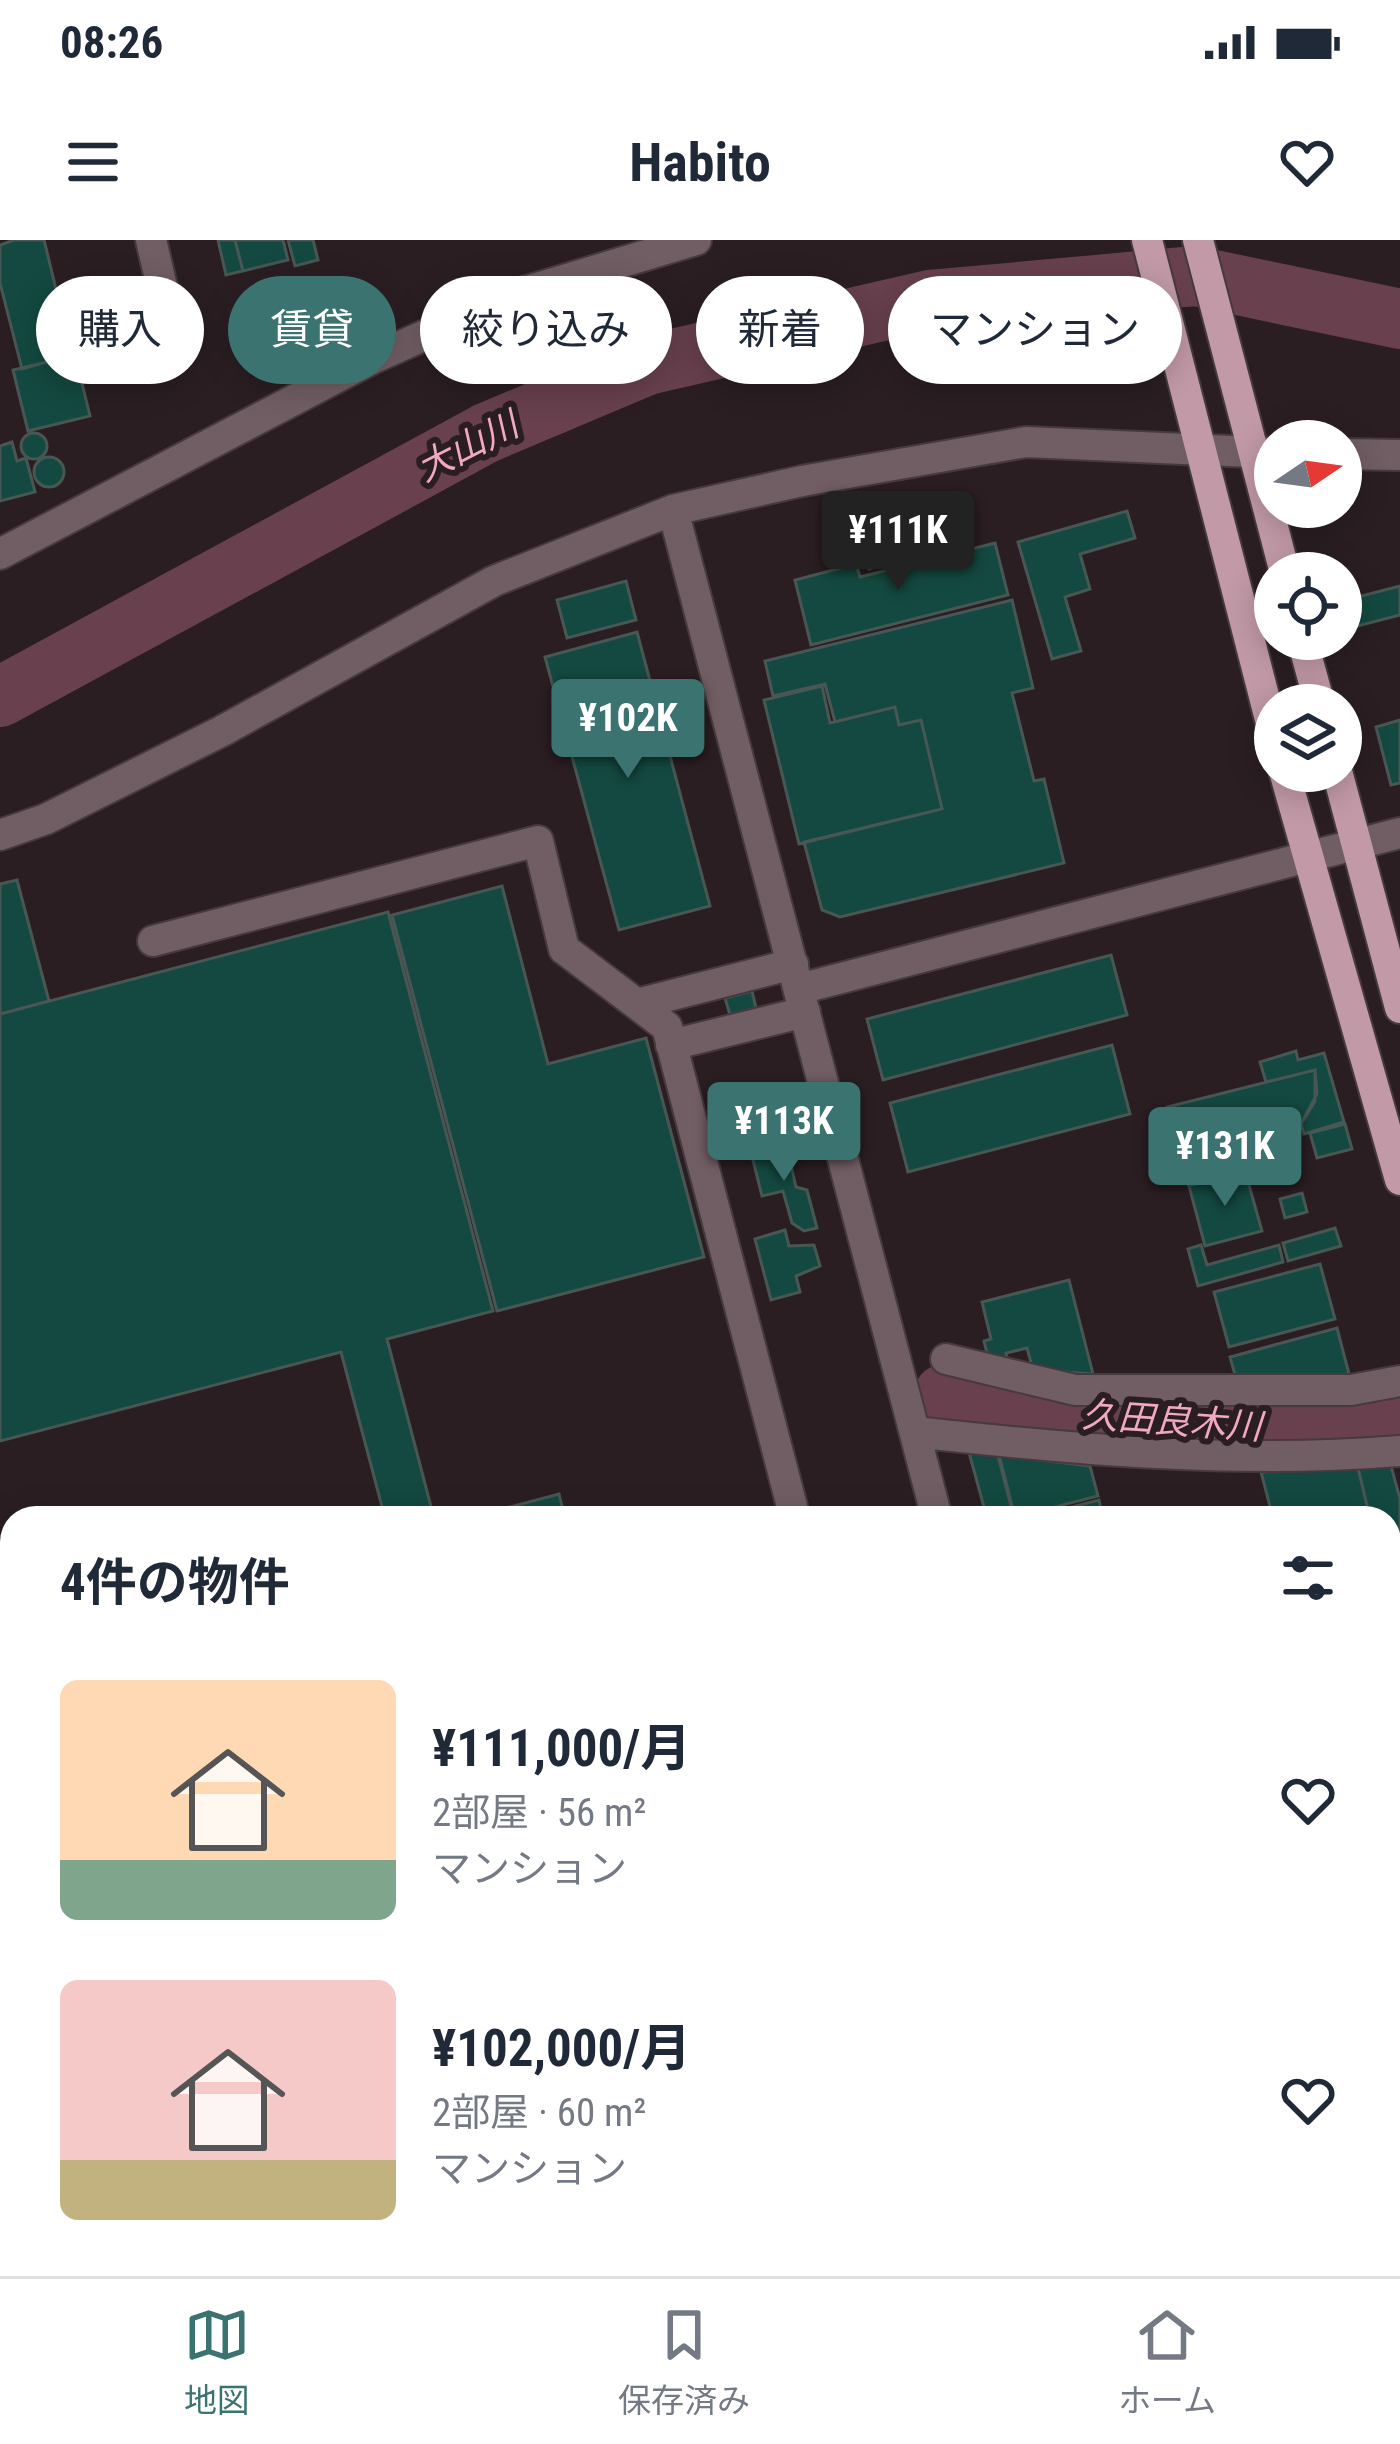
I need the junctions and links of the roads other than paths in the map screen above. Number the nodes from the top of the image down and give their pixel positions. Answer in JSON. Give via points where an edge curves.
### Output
{"nodes":[{"id":1,"x":151,"y":240,"type":"edge"},
{"id":2,"x":696,"y":240,"type":"edge"},
{"id":3,"x":1147,"y":240,"type":"edge"},
{"id":4,"x":1198,"y":240,"type":"edge"},
{"id":5,"x":159,"y":276,"type":"edge"},
{"id":6,"x":1254,"y":421,"type":"edge"},
{"id":7,"x":1197,"y":450,"type":"junction"},
{"id":8,"x":1254,"y":453,"type":"edge"},
{"id":9,"x":1362,"y":454,"type":"edge"},
{"id":10,"x":1400,"y":455,"type":"edge"},
{"id":11,"x":673,"y":510,"type":"junction"},
{"id":12,"x":0,"y":554,"type":"edge"},
{"id":13,"x":1260,"y":684,"type":"edge"},
{"id":14,"x":1290,"y":792,"type":"edge"},
{"id":15,"x":1343,"y":792,"type":"edge"},
{"id":16,"x":1400,"y":833,"type":"edge"},
{"id":17,"x":0,"y":835,"type":"edge"},
{"id":18,"x":1357,"y":844,"type":"junction"},
{"id":19,"x":1307,"y":857,"type":"junction"},
{"id":20,"x":153,"y":941,"type":"dead end"},
{"id":21,"x":799,"y":988,"type":"junction"},
{"id":22,"x":638,"y":1004,"type":"junction"},
{"id":23,"x":1400,"y":1009,"type":"edge"},
{"id":24,"x":671,"y":1046,"type":"junction"},
{"id":25,"x":1400,"y":1180,"type":"edge"},
{"id":26,"x":946,"y":1359,"type":"dead end"},
{"id":27,"x":1400,"y":1381,"type":"edge"},
{"id":28,"x":915,"y":1432,"type":"junction"},
{"id":29,"x":1400,"y":1451,"type":"edge"},
{"id":30,"x":792,"y":1506,"type":"edge"},
{"id":31,"x":935,"y":1506,"type":"edge"}],
"edges":[{"from":1,"to":5,"type":"street"},
{"from":2,"to":12,"type":"street","via":[[517,294],[374,358]]},
{"from":3,"to":7,"type":"main road"},
{"from":4,"to":6,"type":"main road"},
{"from":7,"to":8,"type":"street"},
{"from":7,"to":11,"type":"street","via":[[1026,442]]},
{"from":7,"to":13,"type":"main road"},
{"from":9,"to":10,"type":"street"},
{"from":11,"to":17,"type":"street","via":[[494,581],[222,731]]},
{"from":11,"to":21,"type":"street"},
{"from":14,"to":19,"type":"main road"},
{"from":15,"to":18,"type":"main road"},
{"from":16,"to":18,"type":"street"},
{"from":18,"to":19,"type":"street"},
{"from":18,"to":23,"type":"main road"},
{"from":19,"to":21,"type":"street"},
{"from":19,"to":25,"type":"main road"},
{"from":20,"to":22,"type":"street","via":[[538,841],[564,949]]},
{"from":21,"to":22,"type":"street"},
{"from":21,"to":24,"type":"street"},
{"from":21,"to":28,"type":"street"},
{"from":22,"to":24,"type":"street","via":[[667,1027]]},
{"from":24,"to":30,"type":"street"},
{"from":26,"to":27,"type":"street","via":[[1075,1390],[1351,1390]]},
{"from":28,"to":29,"type":"street","via":[[1287,1460]]},
{"from":28,"to":31,"type":"street"}]}
